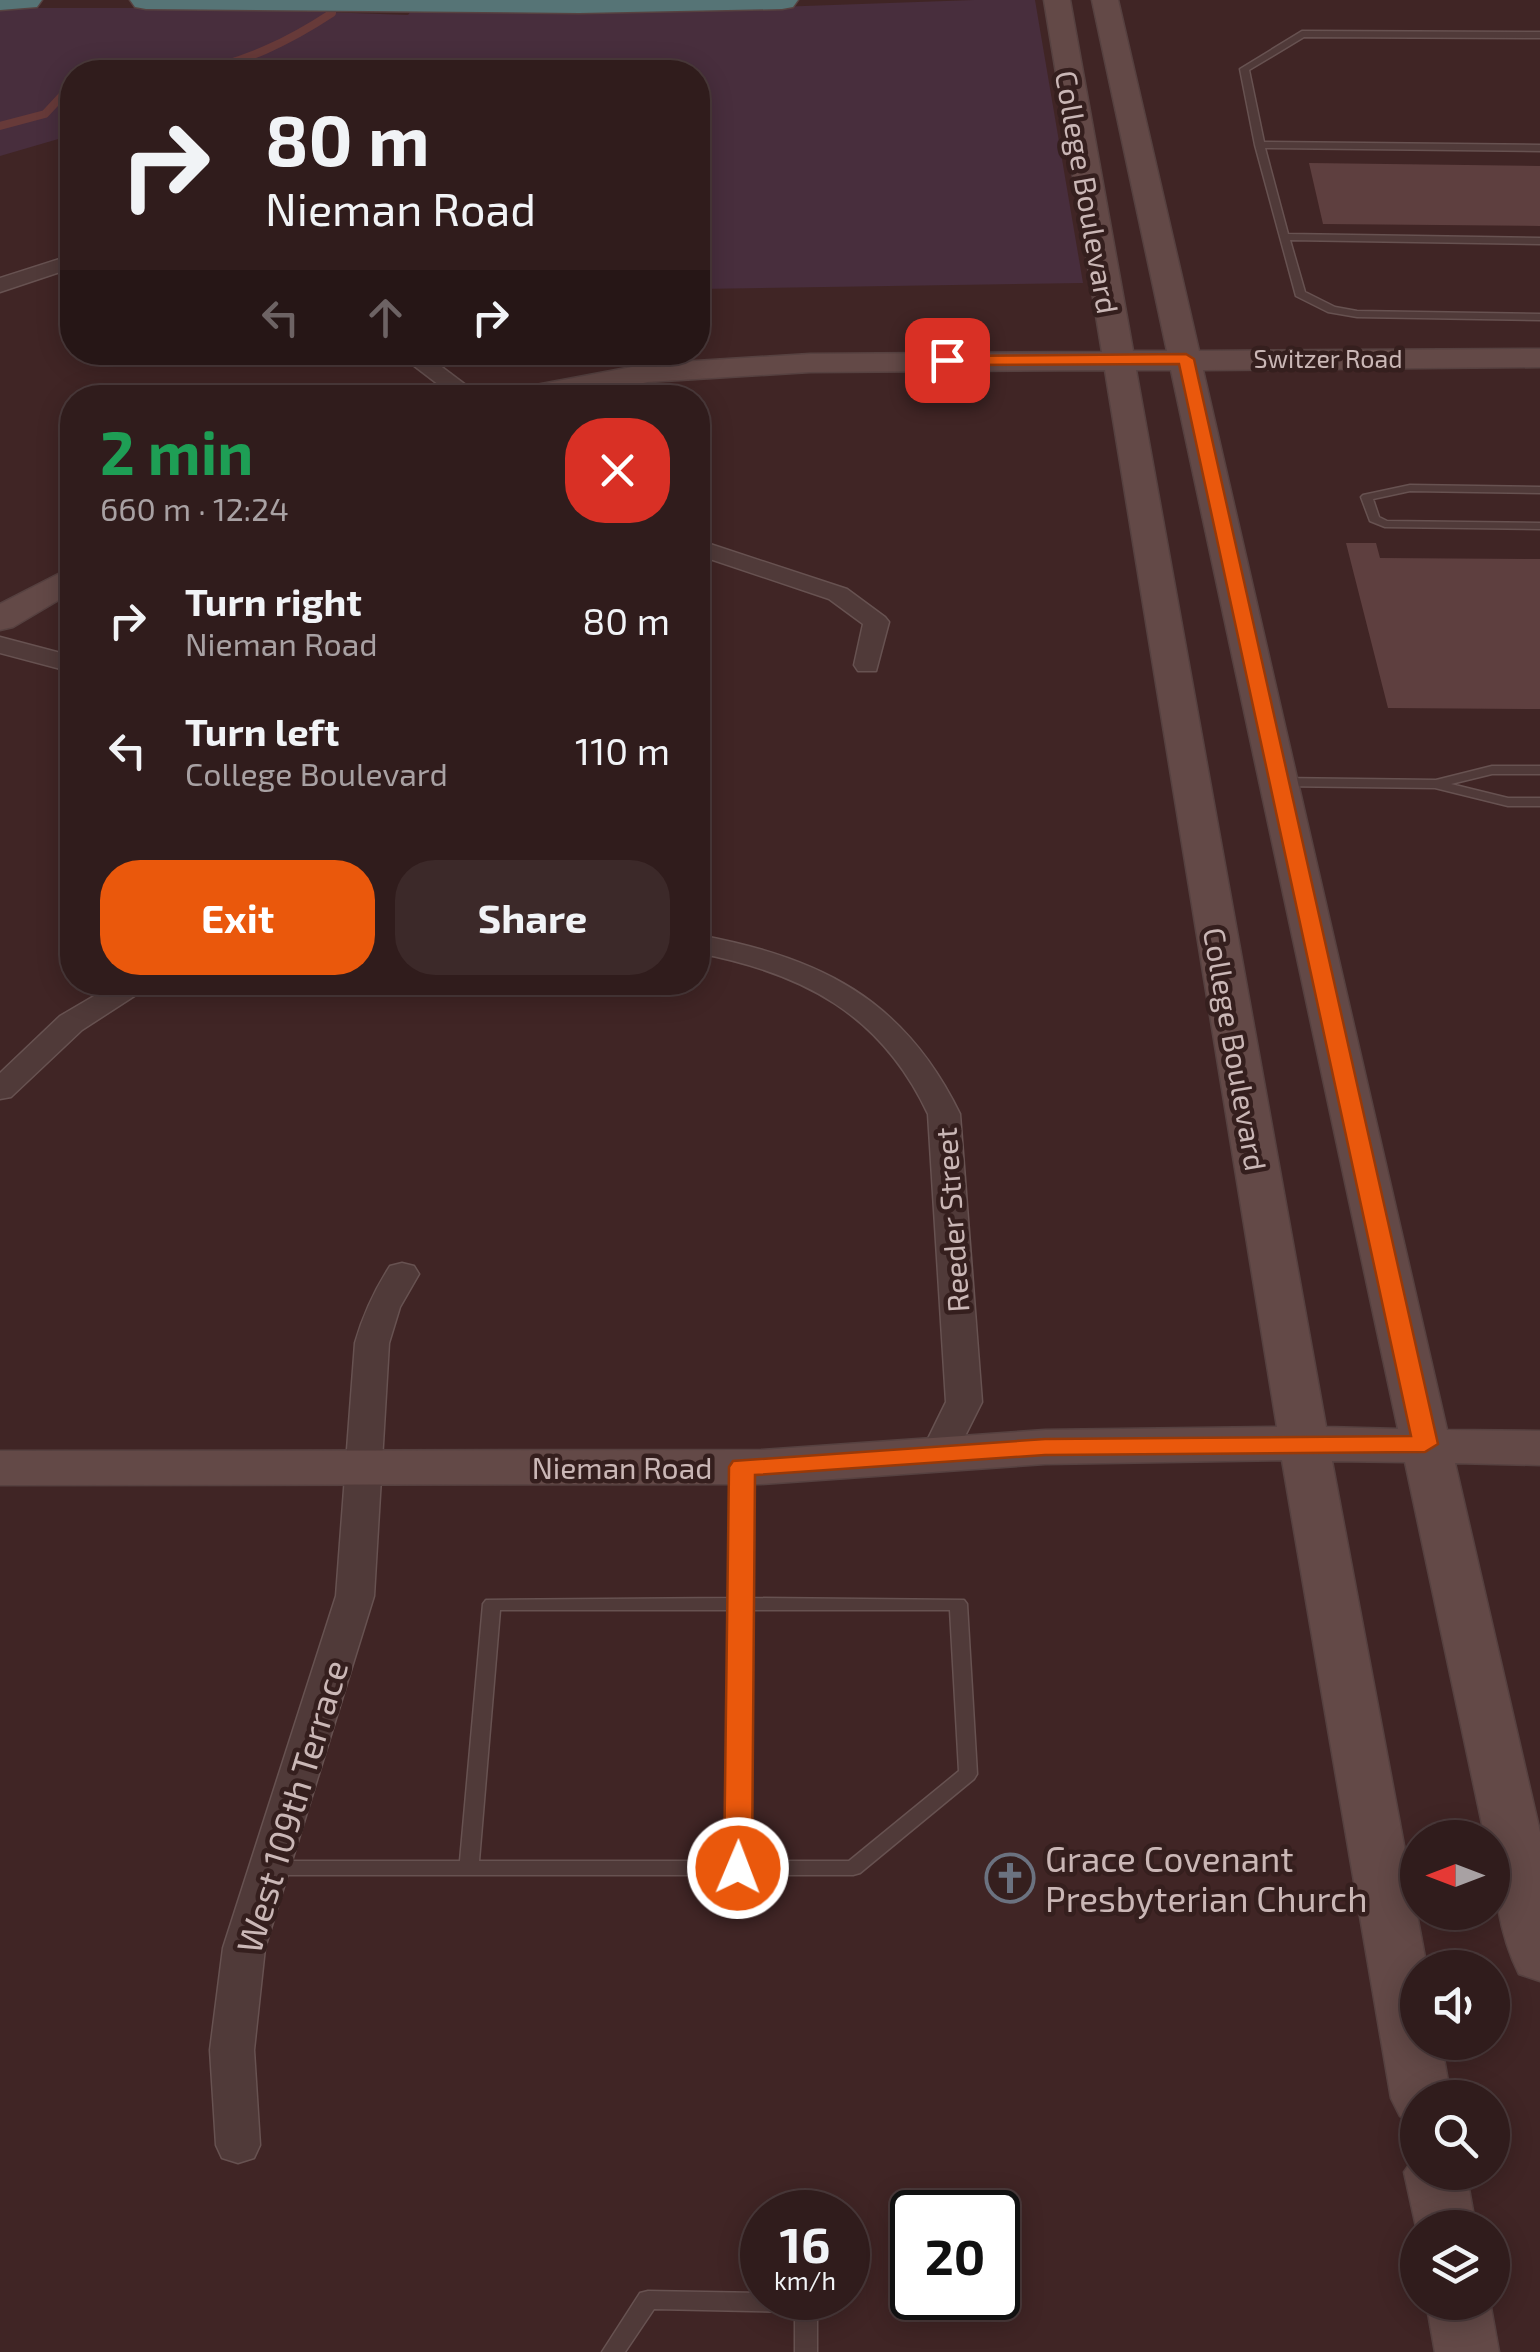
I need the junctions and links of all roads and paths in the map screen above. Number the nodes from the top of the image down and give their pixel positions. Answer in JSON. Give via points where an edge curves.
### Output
{"nodes":[{"id":1,"x":26,"y":0,"type":"edge"},
{"id":2,"x":146,"y":0,"type":"edge"},
{"id":3,"x":175,"y":0,"type":"edge"},
{"id":4,"x":782,"y":0,"type":"edge"},
{"id":5,"x":1057,"y":0,"type":"edge"},
{"id":6,"x":1105,"y":0,"type":"edge"},
{"id":7,"x":0,"y":1,"type":"edge"},
{"id":8,"x":1540,"y":35,"type":"edge"},
{"id":9,"x":1260,"y":145,"type":"junction"},
{"id":10,"x":1540,"y":148,"type":"edge"},
{"id":11,"x":1284,"y":237,"type":"junction"},
{"id":12,"x":1540,"y":241,"type":"edge"},
{"id":13,"x":60,"y":266,"type":"edge"},
{"id":14,"x":0,"y":285,"type":"edge"},
{"id":15,"x":1540,"y":317,"type":"edge"},
{"id":16,"x":1540,"y":358,"type":"edge"},
{"id":17,"x":425,"y":365,"type":"edge"},
{"id":18,"x":1118,"y":370,"type":"junction"},
{"id":19,"x":1189,"y":371,"type":"junction"},
{"id":20,"x":454,"y":385,"type":"edge"},
{"id":21,"x":587,"y":385,"type":"edge"},
{"id":22,"x":1540,"y":386,"type":"edge"},
{"id":23,"x":1540,"y":490,"type":"edge"},
{"id":24,"x":1540,"y":526,"type":"edge"},
{"id":25,"x":710,"y":552,"type":"edge"},
{"id":26,"x":60,"y":585,"type":"edge"},
{"id":27,"x":0,"y":619,"type":"edge"},
{"id":28,"x":0,"y":645,"type":"edge"},
{"id":29,"x":60,"y":661,"type":"edge"},
{"id":30,"x":867,"y":665,"type":"dead end"},
{"id":31,"x":1540,"y":770,"type":"edge"},
{"id":32,"x":1279,"y":782,"type":"junction"},
{"id":33,"x":1436,"y":784,"type":"junction"},
{"id":34,"x":1540,"y":802,"type":"edge"},
{"id":35,"x":710,"y":947,"type":"edge"},
{"id":36,"x":119,"y":995,"type":"edge"},
{"id":37,"x":0,"y":1090,"type":"edge"},
{"id":38,"x":402,"y":1274,"type":"dead end"},
{"id":39,"x":1304,"y":1443,"type":"junction"},
{"id":40,"x":1425,"y":1444,"type":"junction"},
{"id":41,"x":1540,"y":1448,"type":"edge"},
{"id":42,"x":938,"y":1455,"type":"junction"},
{"id":43,"x":742,"y":1467,"type":"junction"},
{"id":44,"x":0,"y":1468,"type":"edge"},
{"id":45,"x":363,"y":1468,"type":"junction"},
{"id":46,"x":740,"y":1604,"type":"junction"},
{"id":47,"x":270,"y":1868,"type":"junction"},
{"id":48,"x":469,"y":1868,"type":"junction"},
{"id":49,"x":738,"y":1868,"type":"junction"},
{"id":50,"x":1540,"y":1958,"type":"edge"},
{"id":51,"x":1418,"y":2080,"type":"edge"},
{"id":52,"x":238,"y":2145,"type":"dead end"},
{"id":53,"x":1461,"y":2320,"type":"edge"},
{"id":54,"x":613,"y":2352,"type":"edge"},
{"id":55,"x":806,"y":2352,"type":"edge"},
{"id":56,"x":1467,"y":2352,"type":"edge"}],
"edges":[{"from":1,"to":7,"type":"highway"},
{"from":2,"to":3,"type":"highway"},
{"from":3,"to":4,"type":"highway"},
{"from":5,"to":18,"type":"main road","name":"College Boulevard"},
{"from":6,"to":19,"type":"main road","name":"College Boulevard"},
{"from":8,"to":9,"type":"lane","via":[[1295,36],[1244,68]]},
{"from":9,"to":10,"type":"lane"},
{"from":9,"to":11,"type":"lane"},
{"from":11,"to":12,"type":"lane"},
{"from":11,"to":15,"type":"lane","via":[[1300,294],[1332,310]]},
{"from":13,"to":14,"type":"street"},
{"from":16,"to":19,"type":"main road","name":"Switzer Road"},
{"from":17,"to":20,"type":"street"},
{"from":18,"to":19,"type":"main road","name":"Switzer Road"},
{"from":18,"to":21,"type":"main road","name":"Switzer Road","via":[[808,375],[753,368],[648,373]]},
{"from":18,"to":39,"type":"main road","name":"College Boulevard"},
{"from":19,"to":22,"type":"main road","name":"Switzer Road"},
{"from":19,"to":32,"type":"main road","name":"College Boulevard"},
{"from":23,"to":24,"type":"lane","via":[[1410,488],[1367,496],[1374,519],[1385,524]]},
{"from":25,"to":30,"type":"street","via":[[838,594],[876,622]]},
{"from":26,"to":27,"type":"main road"},
{"from":28,"to":29,"type":"street"},
{"from":31,"to":33,"type":"lane","via":[[1492,770]]},
{"from":32,"to":33,"type":"lane"},
{"from":32,"to":40,"type":"main road","name":"College Boulevard"},
{"from":33,"to":34,"type":"lane","via":[[1508,802]]},
{"from":35,"to":42,"type":"street","name":"Reeder Street","via":[[775,962],[852,999],[906,1044],[931,1079],[944,1114],[964,1402]]},
{"from":36,"to":37,"type":"street","via":[[71,1024]]},
{"from":38,"to":45,"type":"street","via":[[372,1343]]},
{"from":39,"to":40,"type":"main road","name":"Nieman Road"},
{"from":39,"to":42,"type":"main road","name":"Nieman Road"},
{"from":39,"to":51,"type":"main road","name":"College Boulevard"},
{"from":40,"to":41,"type":"main road","name":"Nieman Road"},
{"from":40,"to":50,"type":"main road","name":"College Boulevard"},
{"from":42,"to":43,"type":"main road","name":"Nieman Road"},
{"from":43,"to":45,"type":"main road","name":"Nieman Road"},
{"from":43,"to":46,"type":"lane"},
{"from":44,"to":45,"type":"main road","name":"Nieman Road"},
{"from":45,"to":47,"type":"street","name":"West 109th Terrace","via":[[356,1596]]},
{"from":46,"to":48,"type":"lane","via":[[492,1604]]},
{"from":46,"to":49,"type":"lane"},
{"from":46,"to":49,"type":"lane","via":[[958,1604],[968,1774],[853,1868]]},
{"from":47,"to":48,"type":"lane"},
{"from":47,"to":52,"type":"street","name":"West 109th Terrace","via":[[244,1948],[232,2050]]},
{"from":48,"to":49,"type":"lane"},
{"from":53,"to":56,"type":"main road"},
{"from":54,"to":55,"type":"lane","via":[[648,2300],[806,2303]]}]}
